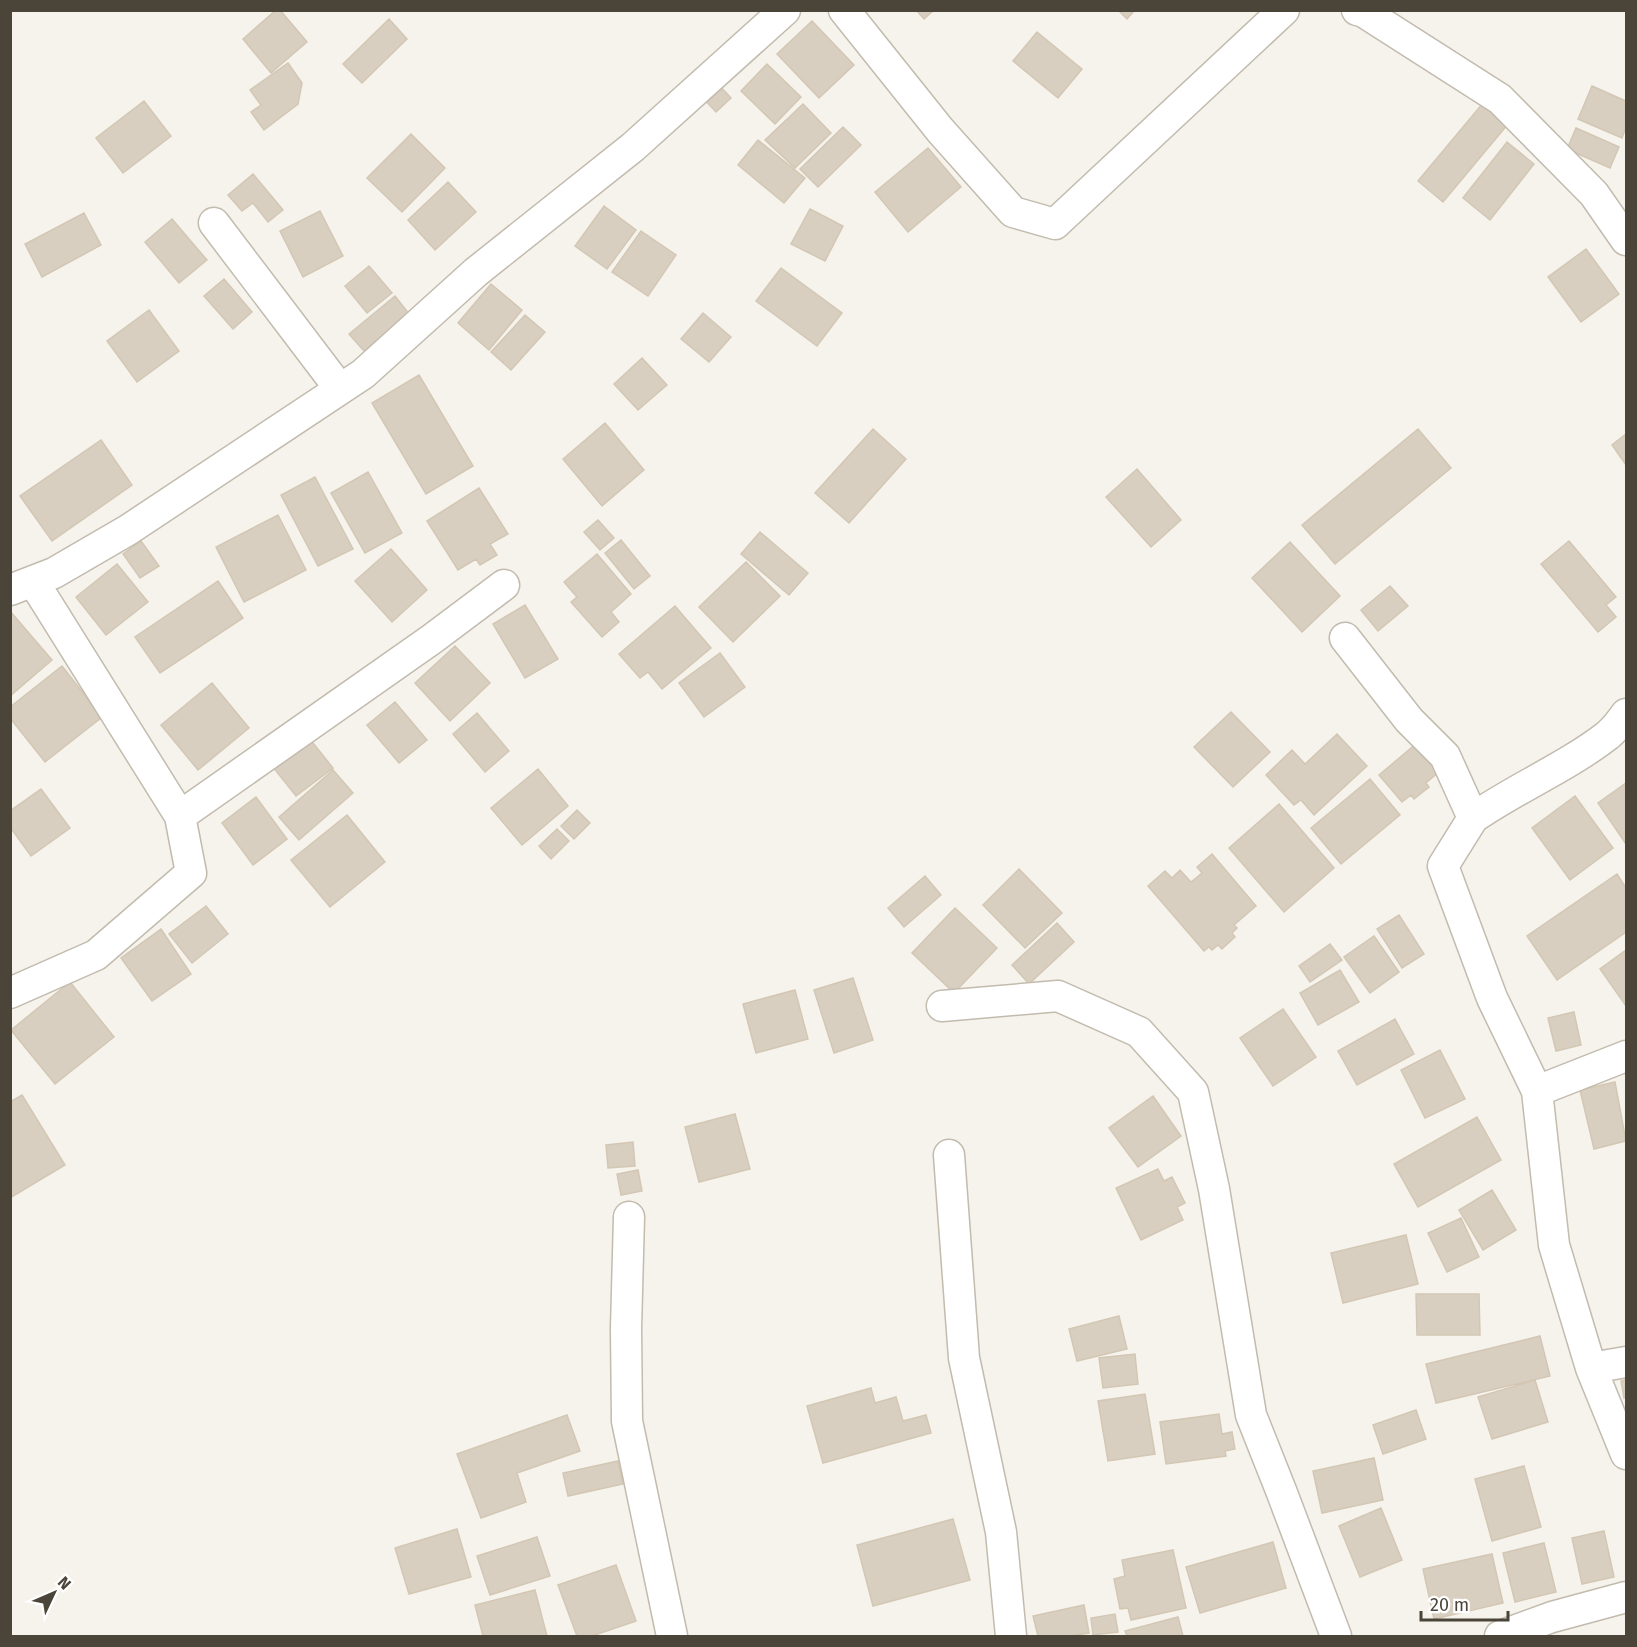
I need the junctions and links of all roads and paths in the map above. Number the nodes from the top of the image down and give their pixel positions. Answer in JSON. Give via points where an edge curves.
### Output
{"nodes":[{"id":1,"x":785,"y":10,"type":"edge"},
{"id":2,"x":844,"y":10,"type":"edge"},
{"id":3,"x":1284,"y":10,"type":"edge"},
{"id":4,"x":1357,"y":10,"type":"edge"},
{"id":5,"x":214,"y":223,"type":"dead end"},
{"id":6,"x":1626,"y":240,"type":"edge"},
{"id":7,"x":340,"y":389,"type":"junction"},
{"id":8,"x":504,"y":585,"type":"dead end"},
{"id":9,"x":22,"y":586,"type":"edge"},
{"id":10,"x":1345,"y":638,"type":"dead end"},
{"id":11,"x":1626,"y":714,"type":"edge"},
{"id":12,"x":180,"y":816,"type":"junction"},
{"id":13,"x":1473,"y":818,"type":"junction"},
{"id":14,"x":10,"y":993,"type":"edge"},
{"id":15,"x":942,"y":1006,"type":"dead end"},
{"id":16,"x":1626,"y":1056,"type":"edge"},
{"id":17,"x":1537,"y":1091,"type":"junction"},
{"id":18,"x":949,"y":1155,"type":"dead end"},
{"id":19,"x":629,"y":1217,"type":"dead end"},
{"id":20,"x":1626,"y":1362,"type":"edge"},
{"id":21,"x":1592,"y":1368,"type":"junction"},
{"id":22,"x":1626,"y":1454,"type":"edge"},
{"id":23,"x":1626,"y":1597,"type":"edge"},
{"id":24,"x":672,"y":1636,"type":"edge"},
{"id":25,"x":1011,"y":1636,"type":"edge"},
{"id":26,"x":1335,"y":1636,"type":"edge"},
{"id":27,"x":1500,"y":1636,"type":"edge"}],
"edges":[{"from":1,"to":7,"type":"street","via":[[633,147],[476,272],[363,374]]},
{"from":2,"to":3,"type":"street","via":[[940,130],[1013,212],[1055,224]]},
{"from":4,"to":6,"type":"street","via":[[1500,99],[1594,194]]},
{"from":5,"to":7,"type":"street"},
{"from":7,"to":9,"type":"street","via":[[128,530],[54,573]]},
{"from":8,"to":12,"type":"street"},
{"from":9,"to":12,"type":"street"},
{"from":10,"to":13,"type":"street","via":[[1409,720],[1445,756]]},
{"from":11,"to":13,"type":"street","via":[[1610,734]]},
{"from":12,"to":14,"type":"street","via":[[191,873],[96,955]]},
{"from":13,"to":17,"type":"street","via":[[1443,866],[1492,998]]},
{"from":15,"to":26,"type":"street","via":[[1058,996],[1139,1032],[1193,1092],[1214,1189],[1251,1415]]},
{"from":16,"to":17,"type":"street"},
{"from":17,"to":21,"type":"street","via":[[1554,1245]]},
{"from":18,"to":25,"type":"street","via":[[964,1358],[1001,1532]]},
{"from":19,"to":24,"type":"street","via":[[627,1421]]},
{"from":20,"to":21,"type":"street"},
{"from":21,"to":22,"type":"street"},
{"from":23,"to":27,"type":"street"}]}
